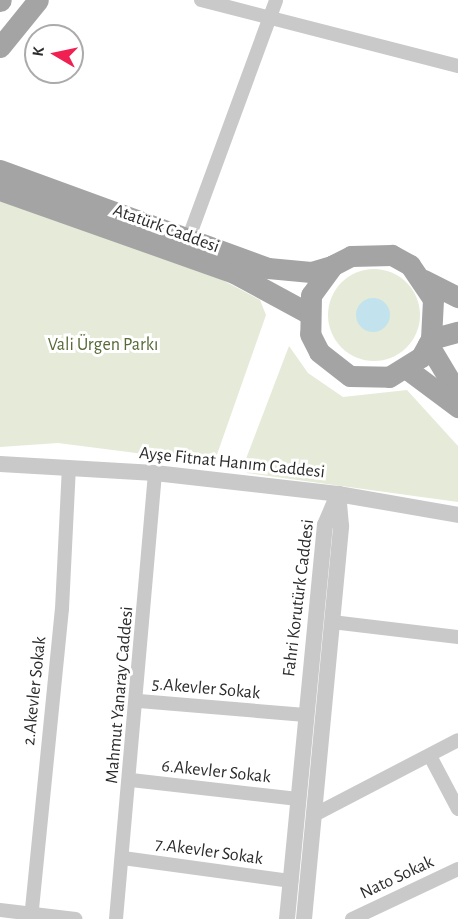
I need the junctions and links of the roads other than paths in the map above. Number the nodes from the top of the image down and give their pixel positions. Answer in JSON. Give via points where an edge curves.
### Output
{"nodes":[{"id":1,"x":38,"y":0,"type":"edge"},
{"id":2,"x":201,"y":0,"type":"edge"},
{"id":3,"x":276,"y":0,"type":"edge"},
{"id":4,"x":272,"y":19,"type":"junction"},
{"id":5,"x":0,"y":47,"type":"edge"},
{"id":6,"x":458,"y":66,"type":"edge"},
{"id":7,"x":0,"y":170,"type":"edge"},
{"id":8,"x":0,"y":190,"type":"edge"},
{"id":9,"x":189,"y":237,"type":"junction"},
{"id":10,"x":333,"y":265,"type":"junction"},
{"id":11,"x":424,"y":280,"type":"junction"},
{"id":12,"x":458,"y":297,"type":"edge"},
{"id":13,"x":308,"y":314,"type":"junction"},
{"id":14,"x":458,"y":332,"type":"edge"},
{"id":15,"x":429,"y":341,"type":"junction"},
{"id":16,"x":407,"y":369,"type":"junction"},
{"id":17,"x":458,"y":394,"type":"edge"},
{"id":18,"x":458,"y":407,"type":"edge"},
{"id":19,"x":0,"y":465,"type":"edge"},
{"id":20,"x":69,"y":467,"type":"junction"},
{"id":21,"x":155,"y":473,"type":"junction"},
{"id":22,"x":338,"y":494,"type":"junction"},
{"id":23,"x":458,"y":515,"type":"edge"},
{"id":24,"x":332,"y":622,"type":"junction"},
{"id":25,"x":458,"y":637,"type":"edge"},
{"id":26,"x":139,"y":701,"type":"junction"},
{"id":27,"x":305,"y":716,"type":"junction"},
{"id":28,"x":458,"y":740,"type":"edge"},
{"id":29,"x":430,"y":756,"type":"junction"},
{"id":30,"x":130,"y":780,"type":"junction"},
{"id":31,"x":298,"y":799,"type":"junction"},
{"id":32,"x":458,"y":808,"type":"edge"},
{"id":33,"x":314,"y":815,"type":"junction"},
{"id":34,"x":123,"y":858,"type":"junction"},
{"id":35,"x":458,"y":869,"type":"edge"},
{"id":36,"x":291,"y":881,"type":"junction"},
{"id":37,"x":0,"y":910,"type":"edge"},
{"id":38,"x":32,"y":916,"type":"edge"},
{"id":39,"x":75,"y":919,"type":"edge"},
{"id":40,"x":116,"y":919,"type":"edge"},
{"id":41,"x":287,"y":919,"type":"edge"},
{"id":42,"x":304,"y":919,"type":"edge"},
{"id":43,"x":352,"y":919,"type":"edge"}],
"edges":[{"from":1,"to":5,"type":"main road"},
{"from":2,"to":4,"type":"street"},
{"from":3,"to":4,"type":"street"},
{"from":4,"to":6,"type":"street"},
{"from":4,"to":9,"type":"street"},
{"from":7,"to":9,"type":"main road","name":"Atatürk Caddesi"},
{"from":8,"to":13,"type":"main road","name":"Atatürk Caddesi","via":[[234,273]]},
{"from":9,"to":10,"type":"main road","name":"Atatürk Caddesi","via":[[291,273]]},
{"from":10,"to":11,"type":"main road","name":"Atatürk Caddesi","via":[[371,252],[401,260]]},
{"from":10,"to":13,"type":"main road","via":[[311,295]]},
{"from":11,"to":12,"type":"main road","name":"Atatürk Caddesi"},
{"from":11,"to":15,"type":"main road","via":[[435,319]]},
{"from":13,"to":16,"type":"main road","via":[[310,334],[332,366],[370,380]]},
{"from":14,"to":15,"type":"main road"},
{"from":15,"to":16,"type":"main road"},
{"from":15,"to":17,"type":"main road"},
{"from":16,"to":18,"type":"main road"},
{"from":19,"to":20,"type":"street","name":"Ayşe Fitnat Hanım Caddesi"},
{"from":20,"to":21,"type":"street","name":"Ayşe Fitnat Hanım Caddesi"},
{"from":20,"to":38,"type":"street","name":"2.Akevler Sokak","via":[[62,604]]},
{"from":21,"to":22,"type":"street","name":"Ayşe Fitnat Hanım Caddesi"},
{"from":21,"to":26,"type":"street","name":"Mahmut Yanaray Caddesi"},
{"from":22,"to":23,"type":"street","name":"Ayşe Fitnat Hanım Caddesi"},
{"from":22,"to":24,"type":"street","name":"Fahri Korutürk Caddesi","via":[[341,526]]},
{"from":22,"to":27,"type":"street","name":"Fahri Korutürk Caddesi","via":[[325,525]]},
{"from":24,"to":25,"type":"street"},
{"from":24,"to":33,"type":"street","name":"Fahri Korutürk Caddesi"},
{"from":26,"to":27,"type":"street","name":"5.Akevler Sokak"},
{"from":26,"to":30,"type":"street","name":"Mahmut Yanaray Caddesi"},
{"from":27,"to":31,"type":"street","name":"Fahri Korutürk Caddesi"},
{"from":28,"to":29,"type":"street"},
{"from":29,"to":32,"type":"street"},
{"from":29,"to":33,"type":"street"},
{"from":30,"to":31,"type":"street","name":"6.Akevler Sokak"},
{"from":30,"to":34,"type":"street","name":"Mahmut Yanaray Caddesi"},
{"from":31,"to":36,"type":"street","name":"Fahri Korutürk Caddesi"},
{"from":33,"to":42,"type":"street","name":"Fahri Korutürk Caddesi"},
{"from":34,"to":36,"type":"street","name":"7.Akevler Sokak"},
{"from":34,"to":40,"type":"street","name":"Mahmut Yanaray Caddesi"},
{"from":35,"to":43,"type":"street","name":"Nato Sokak"},
{"from":36,"to":41,"type":"street","name":"Fahri Korutürk Caddesi"},
{"from":37,"to":38,"type":"street"},
{"from":38,"to":39,"type":"street"}]}
